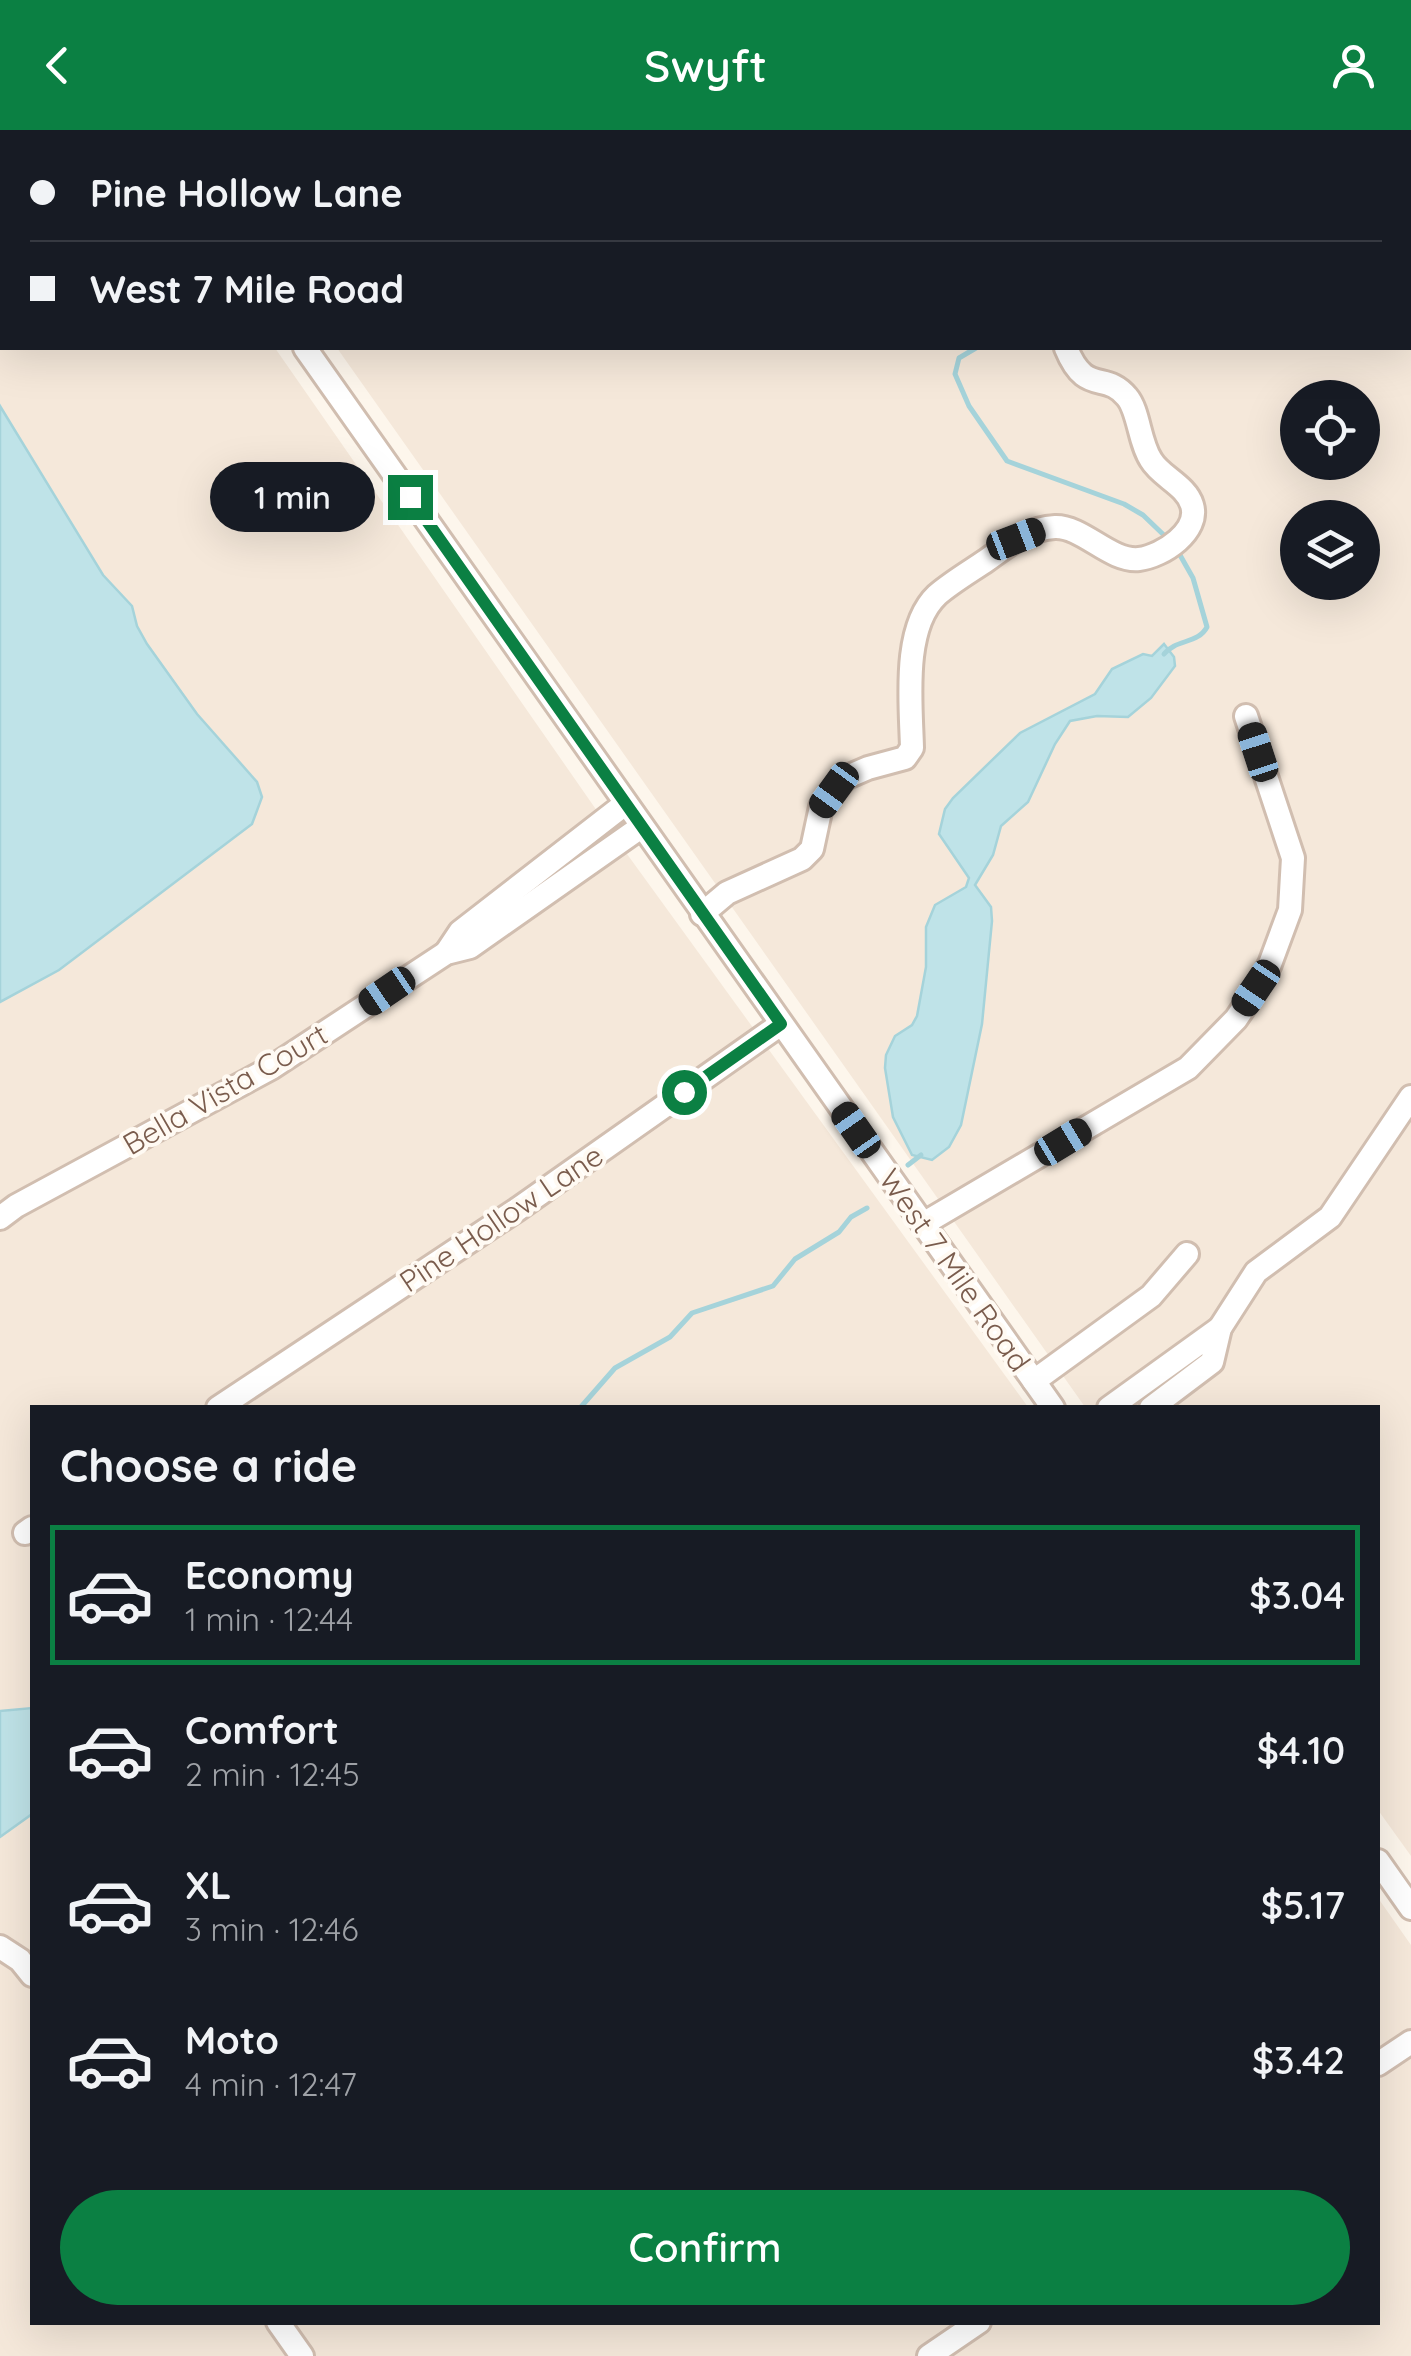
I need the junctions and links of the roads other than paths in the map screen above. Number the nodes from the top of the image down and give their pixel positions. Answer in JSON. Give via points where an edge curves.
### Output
{"nodes":[{"id":1,"x":305,"y":350,"type":"edge"},
{"id":2,"x":1067,"y":350,"type":"edge"},
{"id":3,"x":1246,"y":716,"type":"dead end"},
{"id":4,"x":624,"y":804,"type":"junction"},
{"id":5,"x":641,"y":827,"type":"junction"},
{"id":6,"x":537,"y":886,"type":"junction"},
{"id":7,"x":702,"y":914,"type":"junction"},
{"id":8,"x":781,"y":1024,"type":"junction"},
{"id":9,"x":1411,"y":1097,"type":"edge"},
{"id":10,"x":0,"y":1218,"type":"edge"},
{"id":11,"x":923,"y":1224,"type":"junction"},
{"id":12,"x":1187,"y":1254,"type":"dead end"},
{"id":13,"x":1220,"y":1328,"type":"junction"},
{"id":14,"x":1034,"y":1381,"type":"junction"},
{"id":15,"x":223,"y":1405,"type":"edge"},
{"id":16,"x":1051,"y":1405,"type":"edge"},
{"id":17,"x":1113,"y":1405,"type":"edge"},
{"id":18,"x":1155,"y":1405,"type":"edge"},
{"id":19,"x":1380,"y":1864,"type":"edge"},
{"id":20,"x":1411,"y":1908,"type":"edge"},
{"id":21,"x":0,"y":1947,"type":"edge"},
{"id":22,"x":30,"y":1972,"type":"edge"},
{"id":23,"x":1411,"y":2042,"type":"edge"},
{"id":24,"x":1380,"y":2063,"type":"edge"},
{"id":25,"x":280,"y":2325,"type":"edge"},
{"id":26,"x":975,"y":2325,"type":"edge"},
{"id":27,"x":302,"y":2356,"type":"edge"},
{"id":28,"x":930,"y":2356,"type":"edge"}],
"edges":[{"from":1,"to":4,"type":"street","name":"West 7 Mile Road"},
{"from":2,"to":7,"type":"street","via":[[1085,378],[1126,394],[1141,444],[1154,466],[1186,494],[1192,522],[1170,546],[1137,560],[1060,526],[1042,529],[1016,539],[937,595],[920,616],[911,668],[912,748],[905,758],[845,778],[822,807],[812,850],[727,893]]},
{"from":3,"to":11,"type":"street","via":[[1293,858],[1290,910],[1256,988],[1188,1068]]},
{"from":4,"to":5,"type":"street","name":"West 7 Mile Road"},
{"from":4,"to":6,"type":"street","name":"Bella Vista Court"},
{"from":5,"to":6,"type":"street","name":"Bella Vista Court"},
{"from":5,"to":7,"type":"street","name":"West 7 Mile Road"},
{"from":6,"to":10,"type":"street","name":"Bella Vista Court","via":[[470,948],[446,953],[271,1068]]},
{"from":7,"to":8,"type":"street","name":"West 7 Mile Road"},
{"from":8,"to":11,"type":"street","name":"West 7 Mile Road"},
{"from":8,"to":15,"type":"street","name":"Pine Hollow Lane"},
{"from":9,"to":13,"type":"street","via":[[1330,1216],[1256,1272]]},
{"from":11,"to":14,"type":"street","name":"West 7 Mile Road"},
{"from":12,"to":14,"type":"street","via":[[1151,1296]]},
{"from":13,"to":17,"type":"street"},
{"from":13,"to":18,"type":"street","via":[[1212,1362]]},
{"from":14,"to":16,"type":"street","name":"West 7 Mile Road"},
{"from":19,"to":20,"type":"street"},
{"from":21,"to":22,"type":"street"},
{"from":23,"to":24,"type":"street"},
{"from":25,"to":27,"type":"street"},
{"from":26,"to":28,"type":"street"}]}
